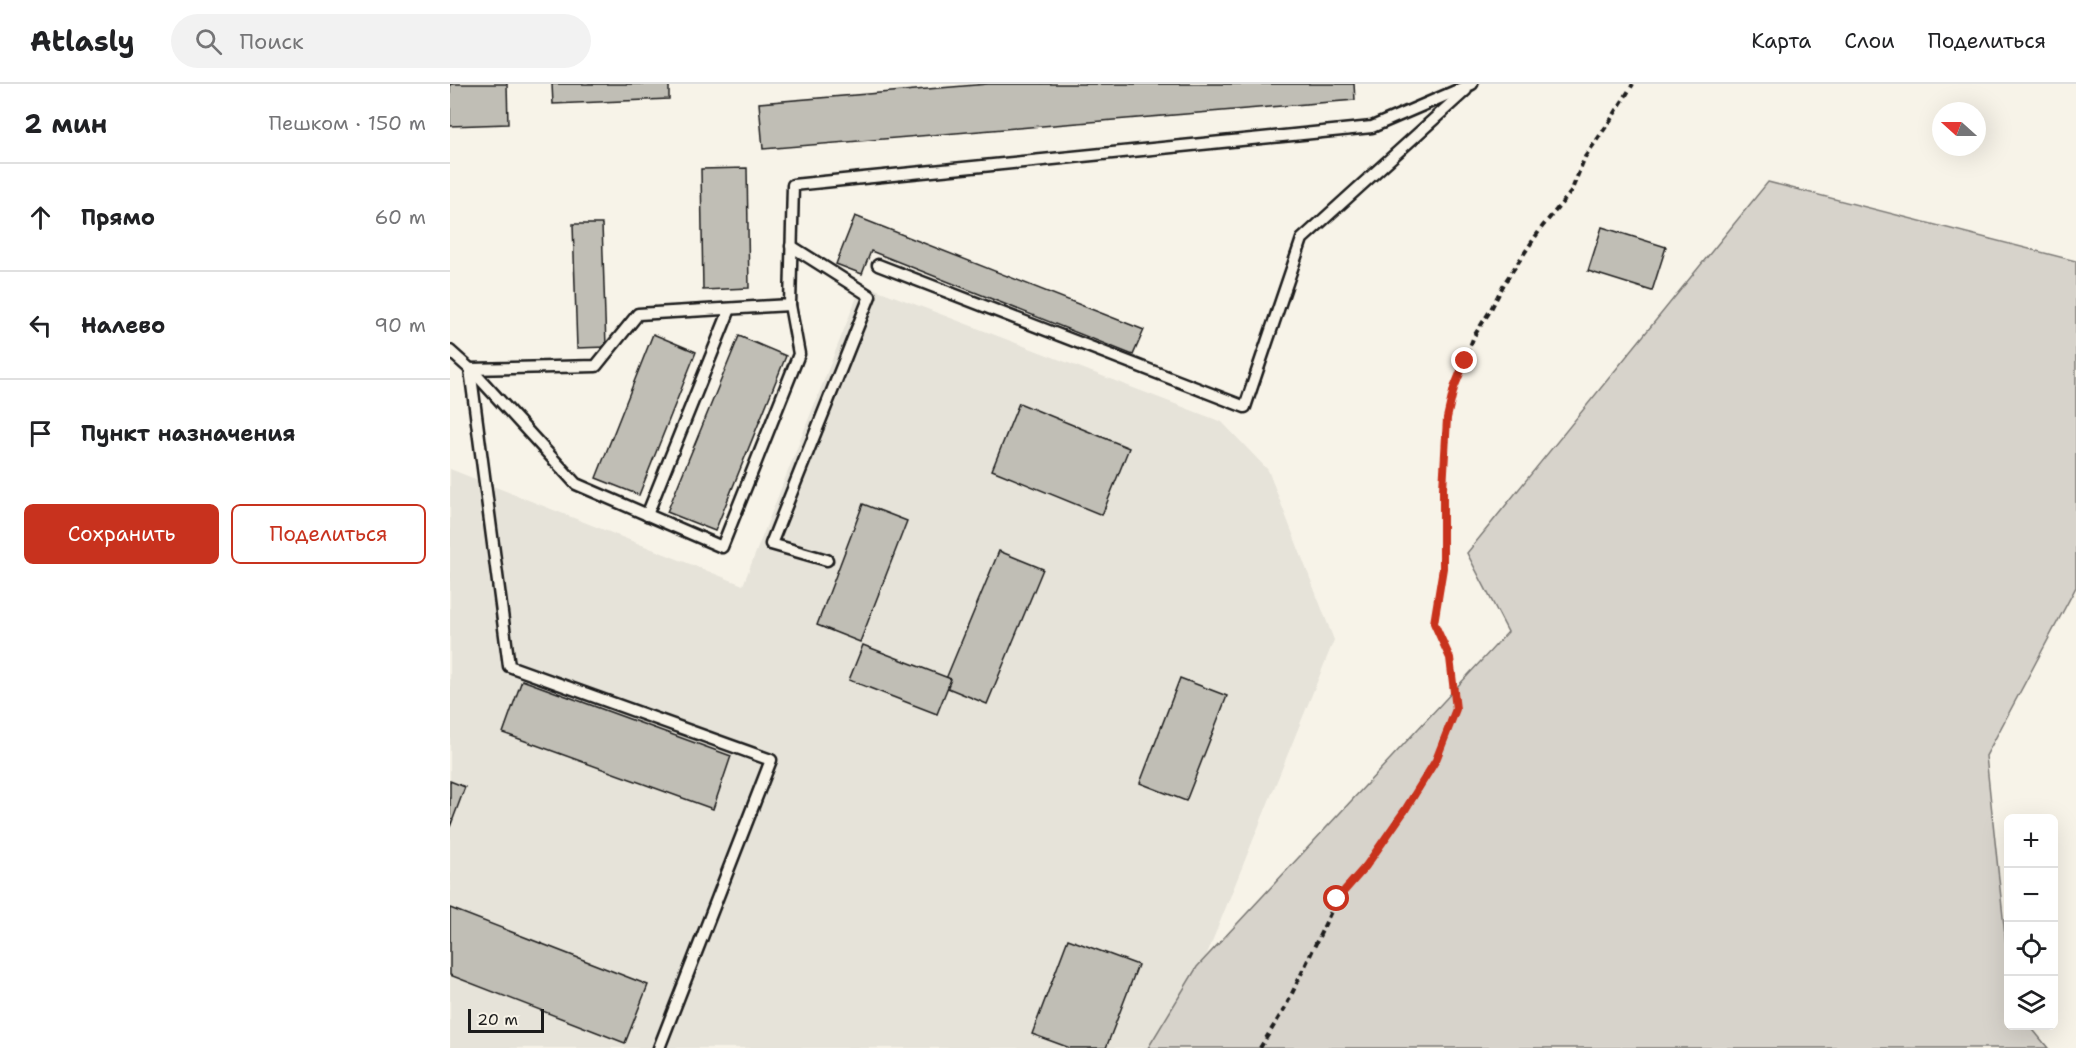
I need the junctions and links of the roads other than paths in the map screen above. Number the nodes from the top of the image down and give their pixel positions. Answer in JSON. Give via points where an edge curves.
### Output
{"nodes":[{"id":1,"x":791,"y":246,"type":"junction"},
{"id":2,"x":878,"y":265,"type":"dead end"},
{"id":3,"x":790,"y":305,"type":"junction"},
{"id":4,"x":730,"y":309,"type":"junction"},
{"id":5,"x":450,"y":351,"type":"edge"},
{"id":6,"x":470,"y":369,"type":"junction"},
{"id":7,"x":647,"y":514,"type":"junction"},
{"id":8,"x":827,"y":560,"type":"dead end"},
{"id":9,"x":659,"y":1048,"type":"edge"}],
"edges":[{"from":1,"to":2,"type":"lane","via":[[793,185],[1372,127],[1472,84],[1302,239],[1245,407]]},
{"from":1,"to":3,"type":"lane"},
{"from":1,"to":8,"type":"lane","via":[[870,296],[771,544]]},
{"from":3,"to":4,"type":"lane"},
{"from":3,"to":7,"type":"lane","via":[[799,354],[722,547]]},
{"from":4,"to":6,"type":"lane","via":[[638,314],[596,366]]},
{"from":4,"to":7,"type":"lane"},
{"from":5,"to":6,"type":"lane"},
{"from":6,"to":7,"type":"lane","via":[[576,484]]},
{"from":6,"to":9,"type":"lane","via":[[509,666],[771,760]]}]}
